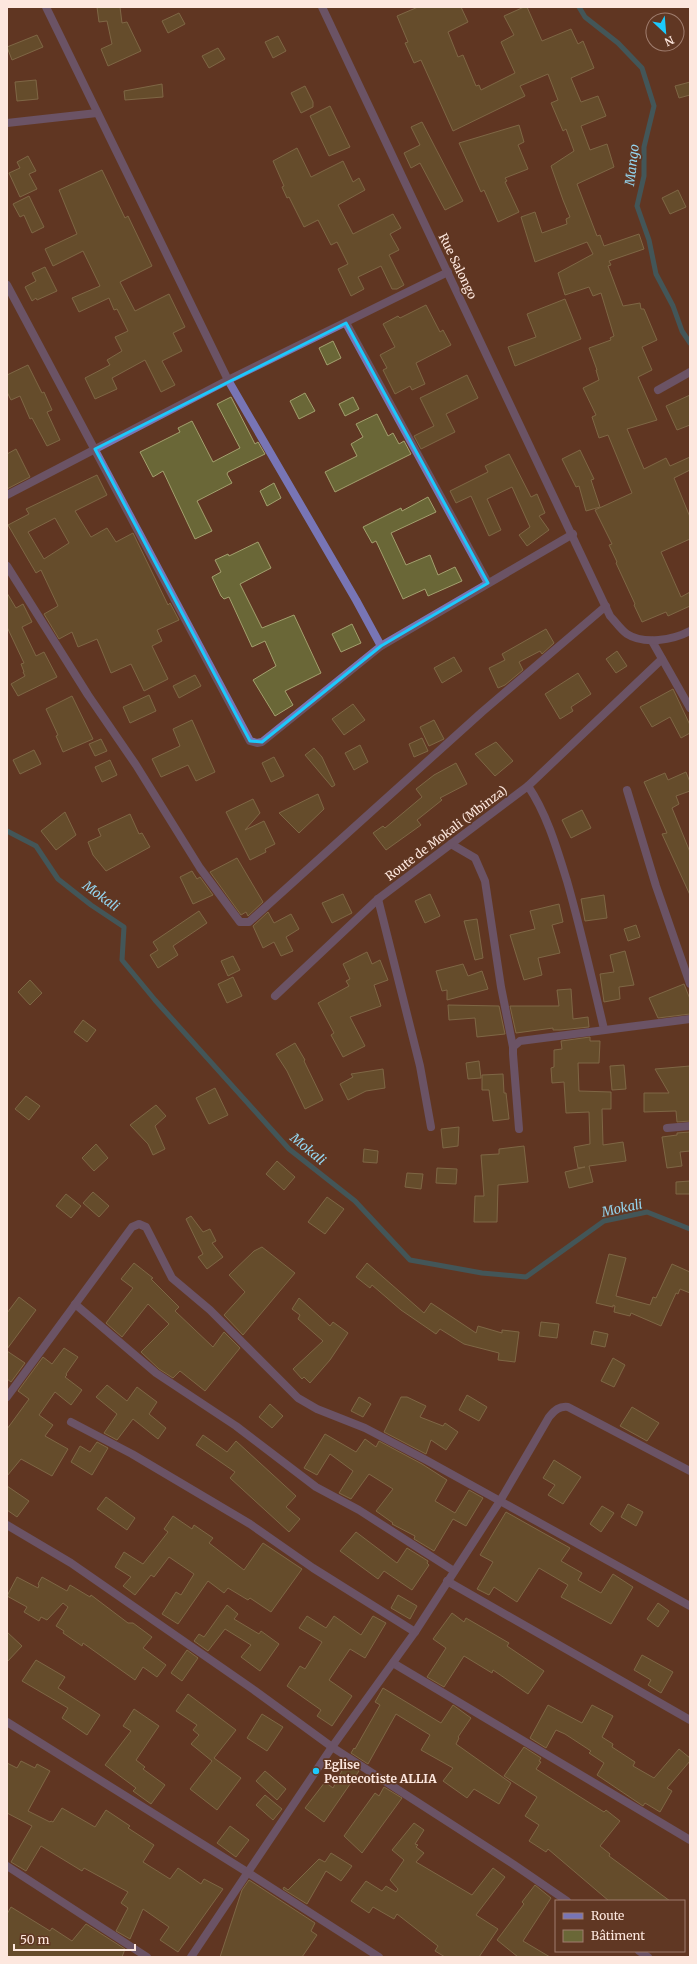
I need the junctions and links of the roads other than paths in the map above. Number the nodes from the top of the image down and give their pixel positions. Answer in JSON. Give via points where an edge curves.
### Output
{"nodes":[{"id":1,"x":46,"y":7,"type":"edge"},
{"id":2,"x":322,"y":7,"type":"edge"},
{"id":3,"x":97,"y":113,"type":"junction"},
{"id":4,"x":7,"y":123,"type":"edge"},
{"id":5,"x":448,"y":272,"type":"junction"},
{"id":6,"x":7,"y":285,"type":"edge"},
{"id":7,"x":346,"y":324,"type":"junction"},
{"id":8,"x":690,"y":372,"type":"edge"},
{"id":9,"x":228,"y":380,"type":"junction"},
{"id":10,"x":658,"y":390,"type":"dead end"},
{"id":11,"x":94,"y":449,"type":"junction"},
{"id":12,"x":7,"y":495,"type":"edge"},
{"id":13,"x":573,"y":534,"type":"junction"},
{"id":14,"x":7,"y":566,"type":"edge"},
{"id":15,"x":488,"y":583,"type":"junction"},
{"id":16,"x":606,"y":606,"type":"junction"},
{"id":17,"x":690,"y":632,"type":"edge"},
{"id":18,"x":652,"y":641,"type":"junction"},
{"id":19,"x":381,"y":646,"type":"junction"},
{"id":20,"x":662,"y":659,"type":"junction"},
{"id":21,"x":690,"y":708,"type":"edge"},
{"id":22,"x":528,"y":786,"type":"junction"},
{"id":23,"x":627,"y":790,"type":"dead end"},
{"id":24,"x":451,"y":844,"type":"junction"},
{"id":25,"x":378,"y":899,"type":"junction"},
{"id":26,"x":690,"y":984,"type":"edge"},
{"id":27,"x":275,"y":996,"type":"dead end"},
{"id":28,"x":690,"y":1019,"type":"edge"},
{"id":29,"x":604,"y":1029,"type":"junction"},
{"id":30,"x":513,"y":1047,"type":"junction"},
{"id":31,"x":690,"y":1126,"type":"edge"},
{"id":32,"x":431,"y":1127,"type":"dead end"},
{"id":33,"x":667,"y":1128,"type":"dead end"},
{"id":34,"x":519,"y":1130,"type":"dead end"},
{"id":35,"x":75,"y":1304,"type":"junction"},
{"id":36,"x":10,"y":1385,"type":"edge"},
{"id":37,"x":7,"y":1397,"type":"edge"},
{"id":38,"x":71,"y":1422,"type":"dead end"},
{"id":39,"x":690,"y":1471,"type":"edge"},
{"id":40,"x":500,"y":1501,"type":"junction"},
{"id":41,"x":7,"y":1525,"type":"edge"},
{"id":42,"x":454,"y":1571,"type":"junction"},
{"id":43,"x":447,"y":1581,"type":"junction"},
{"id":44,"x":690,"y":1606,"type":"edge"},
{"id":45,"x":415,"y":1632,"type":"junction"},
{"id":46,"x":393,"y":1663,"type":"junction"},
{"id":47,"x":690,"y":1720,"type":"edge"},
{"id":48,"x":7,"y":1722,"type":"edge"},
{"id":49,"x":332,"y":1747,"type":"junction"},
{"id":50,"x":690,"y":1840,"type":"edge"},
{"id":51,"x":7,"y":1866,"type":"edge"},
{"id":52,"x":247,"y":1872,"type":"junction"},
{"id":53,"x":566,"y":1900,"type":"edge"},
{"id":54,"x":147,"y":1957,"type":"edge"},
{"id":55,"x":191,"y":1957,"type":"edge"},
{"id":56,"x":379,"y":1957,"type":"edge"}],
"edges":[{"from":1,"to":3,"type":"street"},
{"from":2,"to":5,"type":"street","name":"Rue Salongo"},
{"from":3,"to":4,"type":"street"},
{"from":3,"to":9,"type":"street"},
{"from":5,"to":7,"type":"street"},
{"from":5,"to":13,"type":"street","name":"Rue Salongo"},
{"from":6,"to":11,"type":"street"},
{"from":7,"to":9,"type":"street"},
{"from":7,"to":15,"type":"street"},
{"from":8,"to":10,"type":"street"},
{"from":9,"to":11,"type":"street"},
{"from":9,"to":19,"type":"street"},
{"from":11,"to":12,"type":"street"},
{"from":11,"to":19,"type":"street","via":[[250,741],[262,742]]},
{"from":13,"to":15,"type":"street"},
{"from":13,"to":16,"type":"street"},
{"from":14,"to":16,"type":"street","via":[[200,868],[240,922],[249,922],[482,712]]},
{"from":15,"to":19,"type":"street"},
{"from":16,"to":18,"type":"street","via":[[610,616],[627,634]]},
{"from":17,"to":18,"type":"street"},
{"from":18,"to":20,"type":"street"},
{"from":20,"to":21,"type":"street"},
{"from":20,"to":22,"type":"street","name":"Route de Mokali (Mbinza)"},
{"from":22,"to":24,"type":"street","name":"Route de Mokali (Mbinza)"},
{"from":22,"to":29,"type":"street","via":[[535,796],[557,849]]},
{"from":23,"to":26,"type":"street","via":[[656,886]]},
{"from":24,"to":25,"type":"street","name":"Route de Mokali (Mbinza)"},
{"from":24,"to":30,"type":"street","via":[[475,858],[484,881]]},
{"from":25,"to":27,"type":"street","name":"Route de Mokali (Mbinza)"},
{"from":25,"to":32,"type":"street","via":[[420,1066]]},
{"from":28,"to":29,"type":"street"},
{"from":29,"to":30,"type":"street","via":[[520,1041]]},
{"from":30,"to":34,"type":"street"},
{"from":31,"to":33,"type":"street"},
{"from":35,"to":36,"type":"street"},
{"from":35,"to":40,"type":"street","via":[[132,1227],[139,1224],[146,1227],[172,1278],[210,1310],[298,1398],[317,1409],[365,1428]]},
{"from":35,"to":42,"type":"street","via":[[156,1373],[236,1426],[316,1487],[359,1510]]},
{"from":36,"to":37,"type":"street"},
{"from":38,"to":45,"type":"street","via":[[132,1454],[250,1524],[313,1568]]},
{"from":39,"to":40,"type":"street","via":[[568,1406],[563,1406],[548,1416]]},
{"from":40,"to":42,"type":"street"},
{"from":40,"to":44,"type":"street"},
{"from":41,"to":49,"type":"street","via":[[77,1568]]},
{"from":42,"to":43,"type":"street"},
{"from":43,"to":45,"type":"street"},
{"from":43,"to":47,"type":"street"},
{"from":45,"to":46,"type":"street"},
{"from":46,"to":49,"type":"street"},
{"from":46,"to":50,"type":"street"},
{"from":48,"to":52,"type":"street"},
{"from":49,"to":52,"type":"street"},
{"from":49,"to":53,"type":"street"},
{"from":51,"to":54,"type":"street"},
{"from":52,"to":55,"type":"street"},
{"from":52,"to":56,"type":"street"}]}
